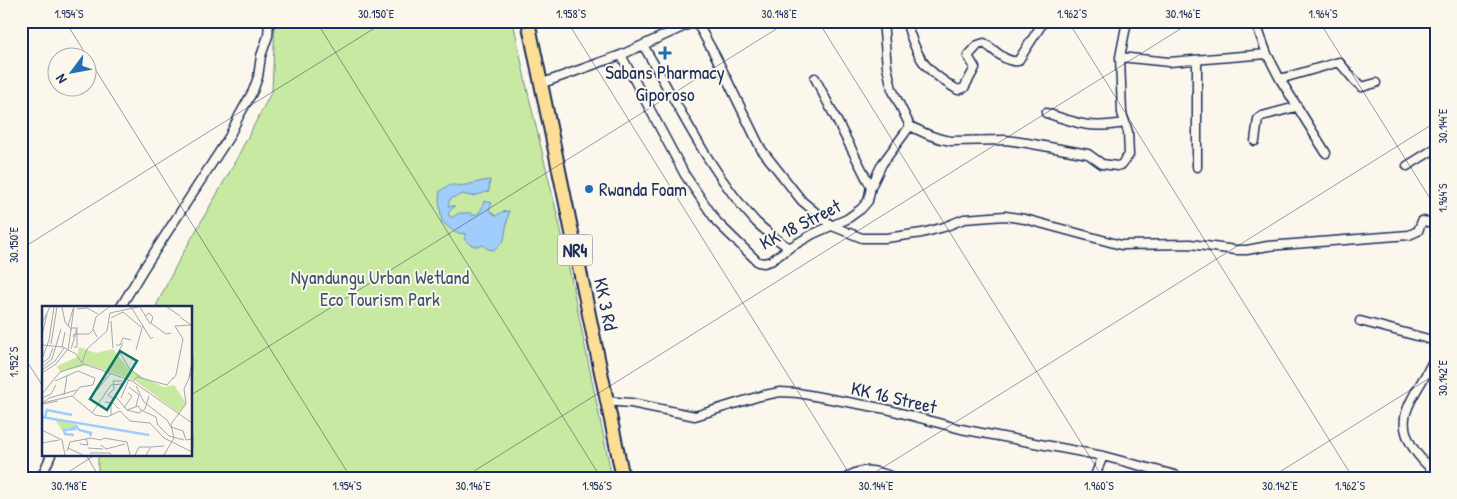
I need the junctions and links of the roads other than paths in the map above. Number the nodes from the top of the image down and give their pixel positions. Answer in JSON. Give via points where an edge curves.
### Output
{"nodes":[{"id":1,"x":269,"y":21,"type":"edge"},
{"id":2,"x":528,"y":21,"type":"edge"},
{"id":3,"x":696,"y":21,"type":"edge"},
{"id":4,"x":883,"y":21,"type":"edge"},
{"id":5,"x":906,"y":21,"type":"edge"},
{"id":6,"x":1044,"y":21,"type":"edge"},
{"id":7,"x":1127,"y":21,"type":"edge"},
{"id":8,"x":1255,"y":21,"type":"edge"},
{"id":9,"x":643,"y":45,"type":"junction"},
{"id":10,"x":1267,"y":54,"type":"junction"},
{"id":11,"x":621,"y":55,"type":"junction"},
{"id":12,"x":1120,"y":57,"type":"junction"},
{"id":13,"x":1197,"y":60,"type":"junction"},
{"id":14,"x":815,"y":78,"type":"dead end"},
{"id":15,"x":1280,"y":79,"type":"junction"},
{"id":16,"x":1376,"y":83,"type":"dead end"},
{"id":17,"x":540,"y":84,"type":"junction"},
{"id":18,"x":1296,"y":107,"type":"junction"},
{"id":19,"x":1046,"y":113,"type":"dead end"},
{"id":20,"x":1125,"y":123,"type":"junction"},
{"id":21,"x":910,"y":126,"type":"junction"},
{"id":22,"x":1255,"y":141,"type":"dead end"},
{"id":23,"x":1436,"y":148,"type":"edge"},
{"id":24,"x":1326,"y":153,"type":"dead end"},
{"id":25,"x":1407,"y":166,"type":"dead end"},
{"id":26,"x":1197,"y":167,"type":"dead end"},
{"id":27,"x":872,"y":187,"type":"junction"},
{"id":28,"x":1436,"y":223,"type":"edge"},
{"id":29,"x":832,"y":226,"type":"junction"},
{"id":30,"x":789,"y":248,"type":"junction"},
{"id":31,"x":121,"y":306,"type":"edge"},
{"id":32,"x":1360,"y":321,"type":"dead end"},
{"id":33,"x":1436,"y":341,"type":"edge"},
{"id":34,"x":1436,"y":353,"type":"edge"},
{"id":35,"x":606,"y":401,"type":"junction"},
{"id":36,"x":51,"y":456,"type":"edge"},
{"id":37,"x":1103,"y":456,"type":"junction"},
{"id":38,"x":1436,"y":474,"type":"edge"},
{"id":39,"x":1175,"y":475,"type":"dead end"},
{"id":40,"x":42,"y":478,"type":"edge"},
{"id":41,"x":623,"y":478,"type":"edge"},
{"id":42,"x":846,"y":478,"type":"edge"},
{"id":43,"x":897,"y":478,"type":"edge"},
{"id":44,"x":1094,"y":478,"type":"edge"}],
"edges":[{"from":1,"to":31,"type":"street","via":[[253,91],[229,137]]},
{"from":2,"to":17,"type":"highway","name":"KK 3 Rd","number":"NR4"},
{"from":3,"to":9,"type":"street"},
{"from":3,"to":29,"type":"street","via":[[761,149],[802,201]]},
{"from":4,"to":21,"type":"street","via":[[892,89]]},
{"from":5,"to":6,"type":"street","via":[[913,44],[928,69],[961,90],[975,68],[968,56],[978,45],[984,43],[1013,62],[1018,61]]},
{"from":7,"to":12,"type":"street"},
{"from":8,"to":10,"type":"street"},
{"from":9,"to":11,"type":"street"},
{"from":9,"to":30,"type":"street","via":[[737,200],[758,223]]},
{"from":10,"to":13,"type":"street"},
{"from":10,"to":15,"type":"street"},
{"from":11,"to":17,"type":"street"},
{"from":11,"to":30,"type":"street","name":"KK 18 Street","via":[[685,175],[717,222],[758,262],[771,261]]},
{"from":12,"to":13,"type":"street","via":[[1168,62]]},
{"from":12,"to":20,"type":"street"},
{"from":13,"to":26,"type":"street"},
{"from":14,"to":27,"type":"street"},
{"from":15,"to":16,"type":"street","via":[[1339,62],[1362,88]]},
{"from":15,"to":18,"type":"street"},
{"from":17,"to":35,"type":"highway","name":"KK 3 Rd","number":"NR4"},
{"from":18,"to":22,"type":"street","via":[[1258,119]]},
{"from":18,"to":24,"type":"street"},
{"from":19,"to":20,"type":"street","via":[[1083,126]]},
{"from":20,"to":21,"type":"street","via":[[1129,155],[1117,166],[1102,164],[1088,154],[1027,143],[942,140]]},
{"from":21,"to":27,"type":"street","name":"KK 18 Street","via":[[882,164]]},
{"from":23,"to":25,"type":"street"},
{"from":27,"to":29,"type":"street","name":"KK 18 Street","via":[[868,201],[860,209],[847,220]]},
{"from":28,"to":29,"type":"street","via":[[1422,221],[1418,231],[1409,236],[1236,250],[1190,244],[1122,245],[1005,216],[964,219],[933,230],[886,238],[862,238]]},
{"from":29,"to":30,"type":"street","name":"KK 18 Street"},
{"from":32,"to":33,"type":"street"},
{"from":34,"to":38,"type":"street","via":[[1405,414],[1405,430],[1412,446]]},
{"from":35,"to":37,"type":"street","name":"KK 16 Street","via":[[695,416],[760,396],[798,393]]},
{"from":35,"to":41,"type":"highway","name":"KK 3 Rd","number":"NR4"},
{"from":36,"to":40,"type":"street"},
{"from":37,"to":39,"type":"street","name":"KK 16 Street"},
{"from":37,"to":44,"type":"street"},
{"from":42,"to":43,"type":"street","via":[[867,470]]}]}
